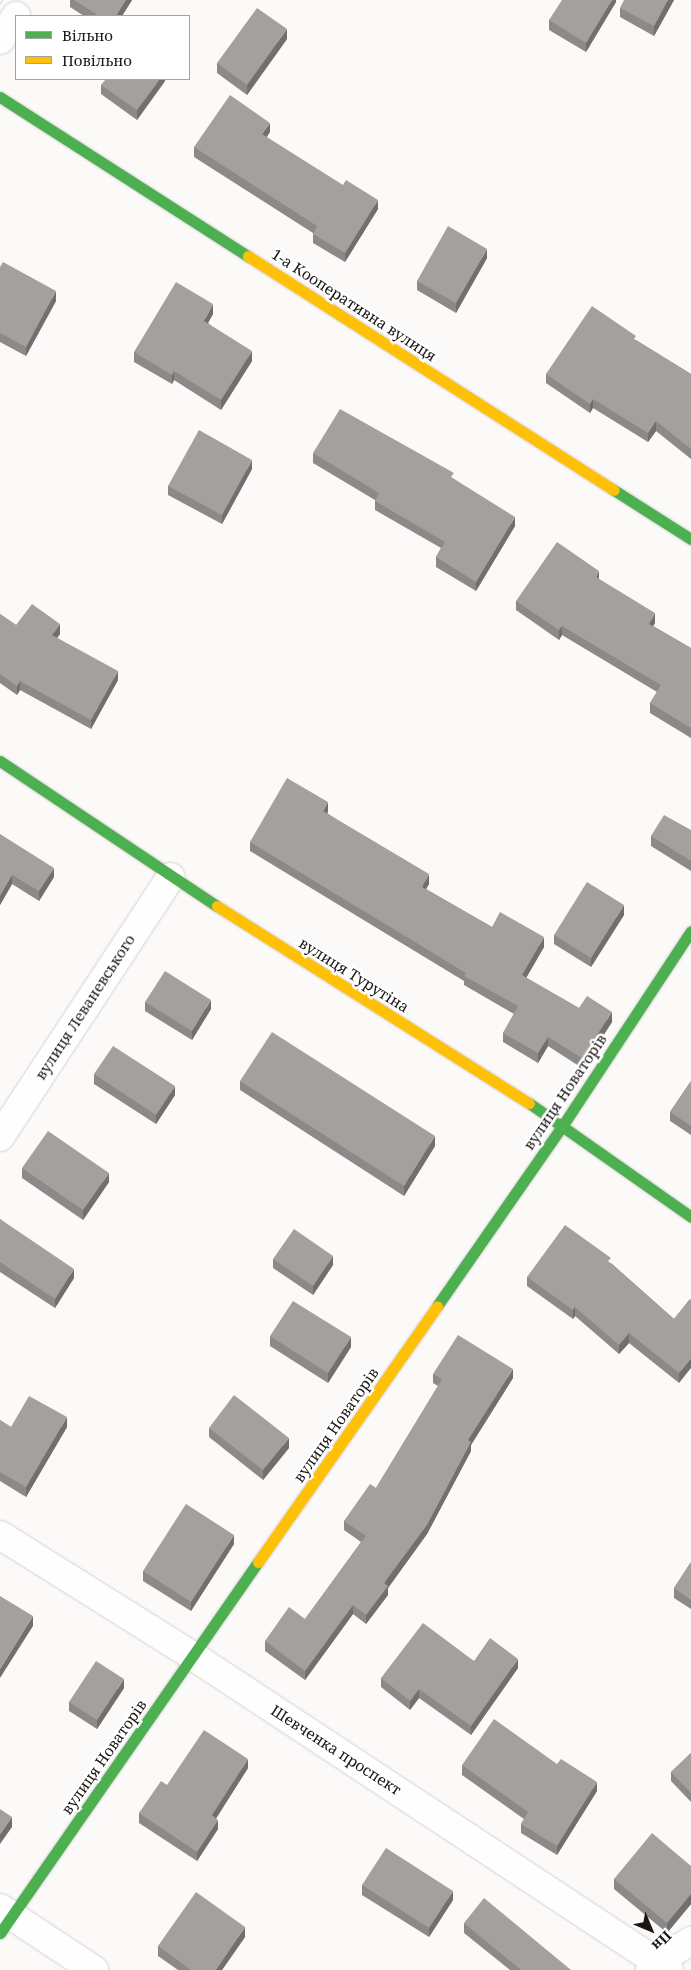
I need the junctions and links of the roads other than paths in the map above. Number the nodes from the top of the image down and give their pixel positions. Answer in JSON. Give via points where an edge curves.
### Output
{"nodes":[{"id":1,"x":27,"y":0,"type":"edge"},
{"id":2,"x":17,"y":15,"type":"edge"},
{"id":3,"x":15,"y":18,"type":"edge"},
{"id":4,"x":0,"y":40,"type":"edge"},
{"id":5,"x":0,"y":97,"type":"edge"},
{"id":6,"x":691,"y":539,"type":"edge"},
{"id":7,"x":0,"y":761,"type":"edge"},
{"id":8,"x":171,"y":877,"type":"junction"},
{"id":9,"x":691,"y":931,"type":"edge"},
{"id":10,"x":563,"y":1125,"type":"junction"},
{"id":11,"x":0,"y":1138,"type":"edge"},
{"id":12,"x":691,"y":1217,"type":"edge"},
{"id":13,"x":0,"y":1535,"type":"edge"},
{"id":14,"x":194,"y":1656,"type":"junction"},
{"id":15,"x":4,"y":1919,"type":"edge"},
{"id":16,"x":691,"y":1942,"type":"edge"},
{"id":17,"x":659,"y":1967,"type":"edge"},
{"id":18,"x":94,"y":1970,"type":"edge"}],
"edges":[{"from":1,"to":2,"type":"street"},
{"from":3,"to":4,"type":"street"},
{"from":5,"to":6,"type":"street","name":"1-а Кооперативна вулиця"},
{"from":7,"to":8,"type":"street","name":"вулиця Турутіна"},
{"from":8,"to":10,"type":"street","name":"вулиця Турутіна"},
{"from":8,"to":11,"type":"street","name":"вулиця Леваневського"},
{"from":9,"to":10,"type":"street","name":"вулиця Новаторів"},
{"from":10,"to":12,"type":"street","name":"вулиця Турутіна"},
{"from":10,"to":14,"type":"street","name":"вулиця Новаторів"},
{"from":13,"to":14,"type":"street","name":"Шевченка проспект"},
{"from":14,"to":15,"type":"street","name":"вулиця Новаторів"},
{"from":14,"to":17,"type":"street","name":"Шевченка проспект"},
{"from":15,"to":18,"type":"street"},
{"from":16,"to":17,"type":"street"}]}
